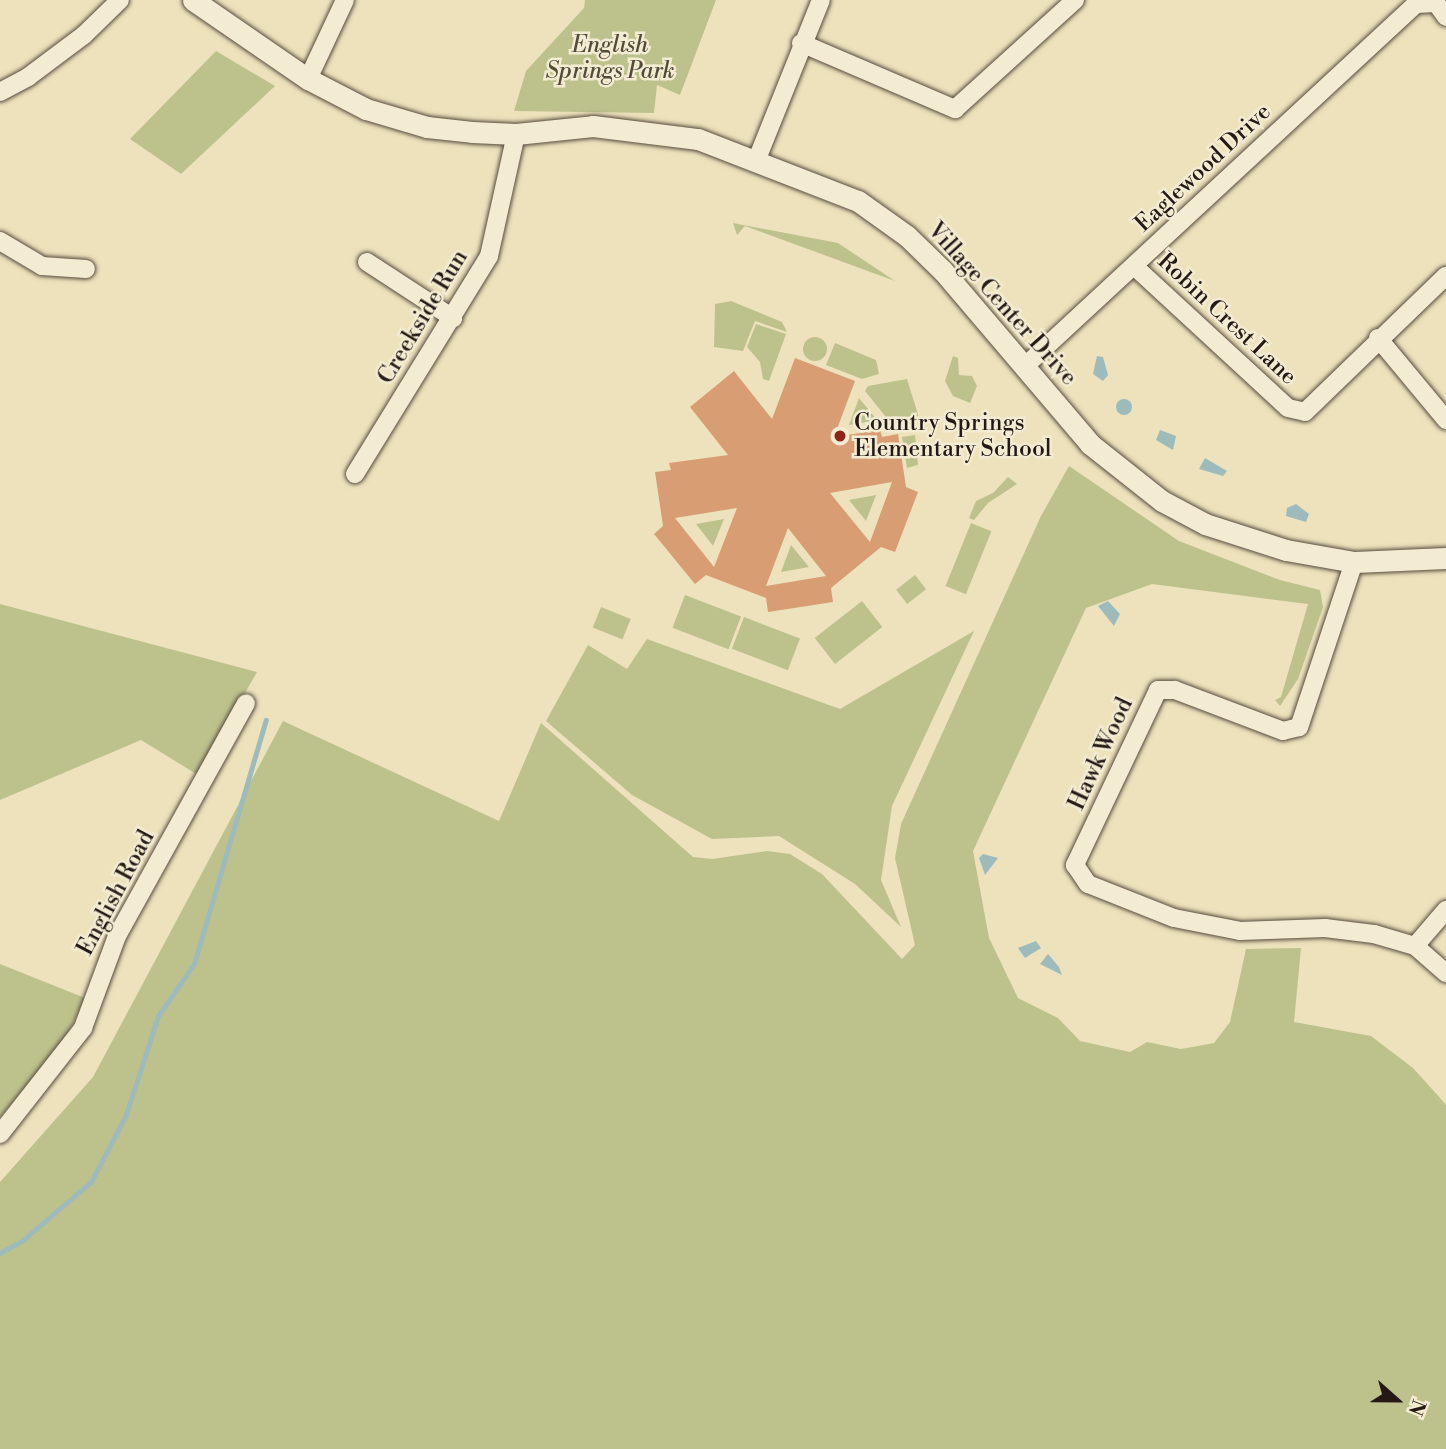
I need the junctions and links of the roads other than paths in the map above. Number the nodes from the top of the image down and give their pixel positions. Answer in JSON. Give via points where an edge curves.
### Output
{"nodes":[{"id":1,"x":120,"y":0,"type":"edge"},
{"id":2,"x":193,"y":0,"type":"edge"},
{"id":3,"x":345,"y":0,"type":"edge"},
{"id":4,"x":821,"y":0,"type":"edge"},
{"id":5,"x":1075,"y":0,"type":"edge"},
{"id":6,"x":1446,"y":17,"type":"edge"},
{"id":7,"x":801,"y":43,"type":"junction"},
{"id":8,"x":308,"y":79,"type":"junction"},
{"id":9,"x":0,"y":92,"type":"edge"},
{"id":10,"x":516,"y":134,"type":"junction"},
{"id":11,"x":757,"y":159,"type":"junction"},
{"id":12,"x":0,"y":241,"type":"edge"},
{"id":13,"x":367,"y":262,"type":"dead end"},
{"id":14,"x":1134,"y":266,"type":"junction"},
{"id":15,"x":86,"y":269,"type":"dead end"},
{"id":16,"x":1446,"y":276,"type":"edge"},
{"id":17,"x":453,"y":318,"type":"junction"},
{"id":18,"x":1378,"y":338,"type":"junction"},
{"id":19,"x":1024,"y":367,"type":"junction"},
{"id":20,"x":1446,"y":420,"type":"edge"},
{"id":21,"x":355,"y":474,"type":"dead end"},
{"id":22,"x":1446,"y":558,"type":"edge"},
{"id":23,"x":1353,"y":562,"type":"junction"},
{"id":24,"x":246,"y":703,"type":"dead end"},
{"id":25,"x":1446,"y":909,"type":"edge"},
{"id":26,"x":1415,"y":946,"type":"junction"},
{"id":27,"x":1446,"y":973,"type":"edge"},
{"id":28,"x":0,"y":1134,"type":"edge"}],
"edges":[{"from":1,"to":9,"type":"street","via":[[84,35]]},
{"from":2,"to":8,"type":"street","name":"Village Center Drive"},
{"from":3,"to":8,"type":"street"},
{"from":4,"to":7,"type":"street"},
{"from":5,"to":7,"type":"street","via":[[955,109]]},
{"from":6,"to":14,"type":"street","name":"Eaglewood Drive","via":[[1436,3],[1416,4]]},
{"from":7,"to":11,"type":"street"},
{"from":8,"to":10,"type":"street","name":"Village Center Drive","via":[[366,109],[426,127]]},
{"from":10,"to":11,"type":"street","name":"Village Center Drive","via":[[593,126],[698,139]]},
{"from":10,"to":17,"type":"street","name":"Creekside Run","via":[[489,256]]},
{"from":11,"to":19,"type":"street","name":"Village Center Drive","via":[[858,201],[907,236],[943,271]]},
{"from":12,"to":15,"type":"street","via":[[42,266]]},
{"from":13,"to":17,"type":"street"},
{"from":14,"to":18,"type":"street","name":"Robin Crest Lane","via":[[1288,408],[1305,412]]},
{"from":14,"to":19,"type":"street","name":"Eaglewood Drive"},
{"from":16,"to":18,"type":"street"},
{"from":17,"to":21,"type":"street","name":"Creekside Run"},
{"from":18,"to":20,"type":"street"},
{"from":19,"to":23,"type":"street","name":"Village Center Drive","via":[[1090,444],[1161,501],[1216,528],[1286,550]]},
{"from":22,"to":23,"type":"street","name":"Village Center Drive"},
{"from":23,"to":26,"type":"street","name":"Hawk Wood","via":[[1299,727],[1283,731],[1175,690],[1158,690],[1075,865],[1088,884],[1199,924],[1240,932],[1325,928],[1374,934]]},
{"from":24,"to":28,"type":"street","name":"English Road","via":[[117,936],[83,1028]]},
{"from":25,"to":26,"type":"street"},
{"from":26,"to":27,"type":"street"}]}
